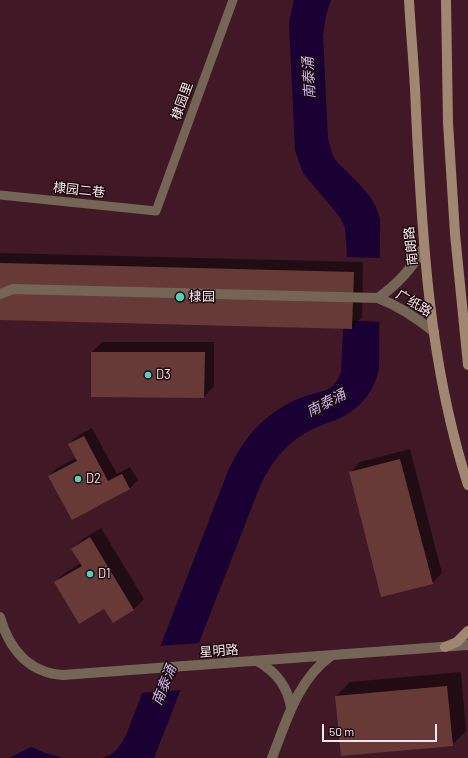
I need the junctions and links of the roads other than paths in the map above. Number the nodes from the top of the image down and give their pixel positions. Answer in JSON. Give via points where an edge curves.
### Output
{"nodes":[{"id":1,"x":233,"y":0,"type":"edge"},
{"id":2,"x":409,"y":0,"type":"edge"},
{"id":3,"x":446,"y":0,"type":"edge"},
{"id":4,"x":0,"y":194,"type":"edge"},
{"id":5,"x":156,"y":211,"type":"joint"},
{"id":6,"x":424,"y":247,"type":"junction"},
{"id":7,"x":457,"y":255,"type":"junction"},
{"id":8,"x":468,"y":273,"type":"edge"},
{"id":9,"x":0,"y":294,"type":"edge"},
{"id":10,"x":378,"y":298,"type":"junction"},
{"id":11,"x":434,"y":332,"type":"junction"},
{"id":12,"x":468,"y":359,"type":"edge"},
{"id":13,"x":468,"y":485,"type":"edge"},
{"id":14,"x":0,"y":618,"type":"edge"},
{"id":15,"x":468,"y":632,"type":"edge"},
{"id":16,"x":468,"y":646,"type":"edge"},
{"id":17,"x":445,"y":647,"type":"junction"},
{"id":18,"x":331,"y":656,"type":"junction"},
{"id":19,"x":256,"y":661,"type":"junction"},
{"id":20,"x":292,"y":708,"type":"junction"},
{"id":21,"x":272,"y":758,"type":"edge"}],
"edges":[{"from":1,"to":5,"type":"lane","name":"棣园里"},
{"from":2,"to":6,"type":"street","name":"南朗路"},
{"from":3,"to":7,"type":"street","via":[[448,123]]},
{"from":4,"to":5,"type":"lane","name":"棣园二巷"},
{"from":6,"to":10,"type":"street","name":"广纸路","via":[[412,268]]},
{"from":6,"to":11,"type":"street","name":"南朗路"},
{"from":7,"to":8,"type":"street"},
{"from":7,"to":12,"type":"street"},
{"from":9,"to":10,"type":"street","via":[[13,288]]},
{"from":10,"to":11,"type":"street","name":"广纸路","via":[[414,316]]},
{"from":11,"to":13,"type":"street","name":"南朗路","via":[[444,397]]},
{"from":14,"to":19,"type":"street","name":"星明路","via":[[22,658],[46,672],[63,675]]},
{"from":15,"to":17,"type":"street"},
{"from":16,"to":17,"type":"street","name":"星明路"},
{"from":17,"to":18,"type":"street","name":"星明路"},
{"from":18,"to":19,"type":"street","name":"星明路"},
{"from":18,"to":20,"type":"street","via":[[315,668]]},
{"from":19,"to":20,"type":"street","via":[[266,666],[282,683]]},
{"from":20,"to":21,"type":"street"}]}
